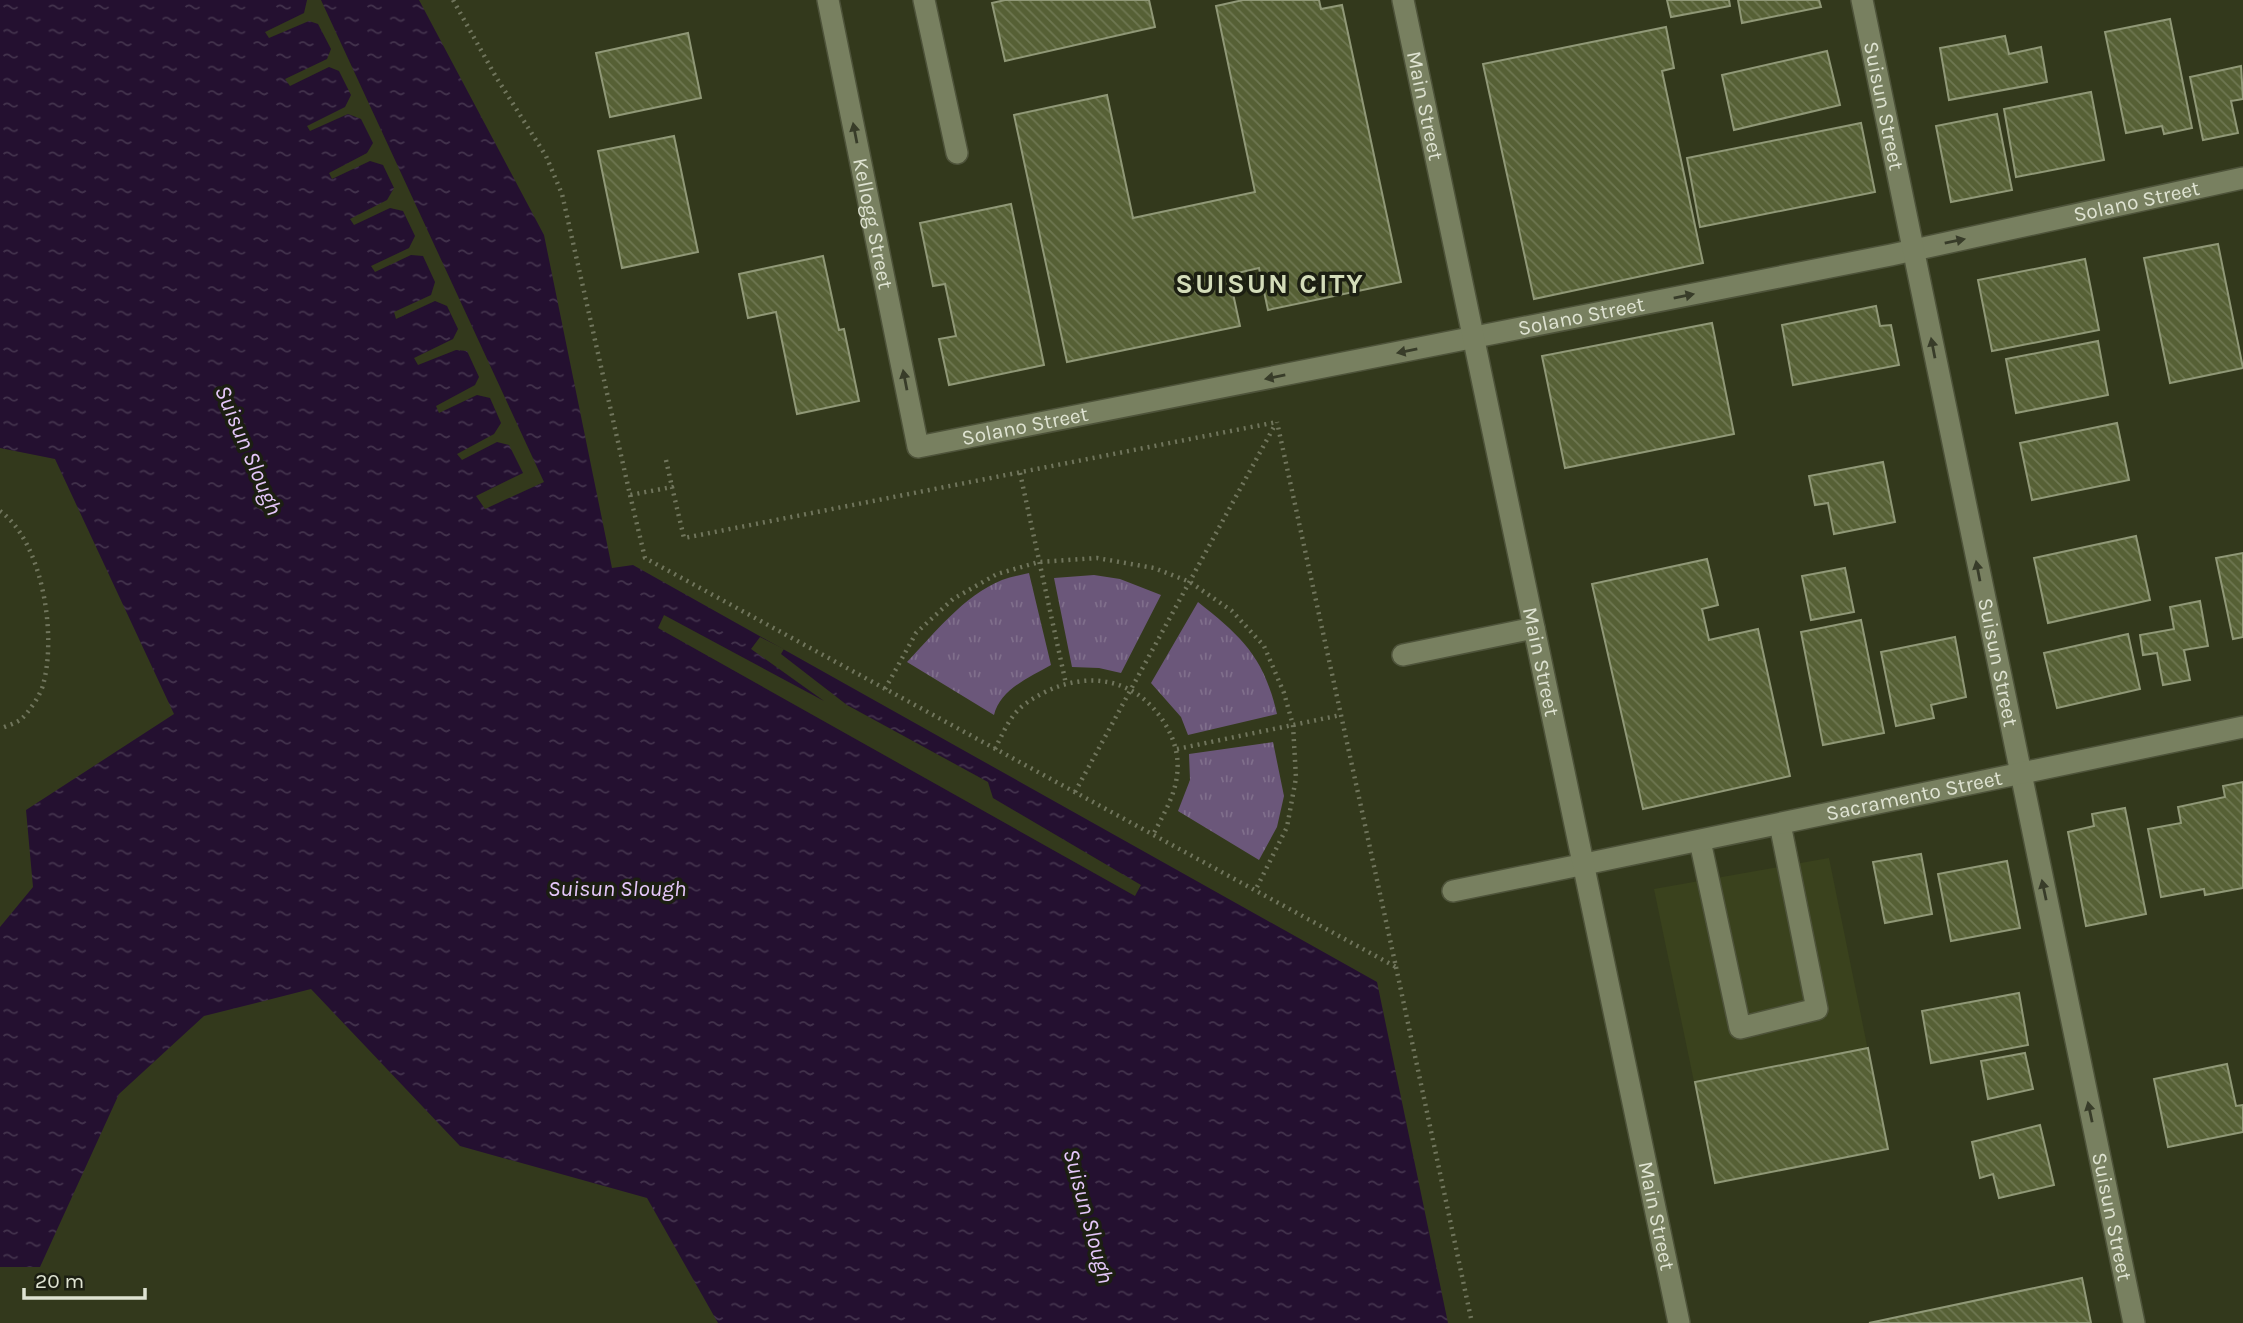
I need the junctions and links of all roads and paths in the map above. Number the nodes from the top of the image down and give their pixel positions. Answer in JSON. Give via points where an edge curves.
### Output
{"nodes":[{"id":1,"x":453,"y":0,"type":"edge"},
{"id":2,"x":828,"y":0,"type":"edge"},
{"id":3,"x":924,"y":0,"type":"edge"},
{"id":4,"x":1403,"y":0,"type":"edge"},
{"id":5,"x":1862,"y":0,"type":"edge"},
{"id":6,"x":957,"y":153,"type":"dead end"},
{"id":7,"x":2243,"y":178,"type":"edge"},
{"id":8,"x":1913,"y":250,"type":"junction"},
{"id":9,"x":1473,"y":338,"type":"junction"},
{"id":10,"x":1277,"y":422,"type":"junction"},
{"id":11,"x":918,"y":447,"type":"joint"},
{"id":12,"x":666,"y":460,"type":"dead end"},
{"id":13,"x":1020,"y":473,"type":"junction"},
{"id":14,"x":671,"y":487,"type":"junction"},
{"id":15,"x":630,"y":495,"type":"junction"},
{"id":16,"x":0,"y":511,"type":"edge"},
{"id":17,"x":1039,"y":562,"type":"junction"},
{"id":18,"x":1189,"y":582,"type":"junction"},
{"id":19,"x":1534,"y":628,"type":"junction"},
{"id":20,"x":1403,"y":655,"type":"dead end"},
{"id":21,"x":1066,"y":684,"type":"junction"},
{"id":22,"x":885,"y":689,"type":"junction"},
{"id":23,"x":1132,"y":689,"type":"junction"},
{"id":24,"x":1341,"y":715,"type":"junction"},
{"id":25,"x":1293,"y":726,"type":"junction"},
{"id":26,"x":2243,"y":727,"type":"edge"},
{"id":27,"x":0,"y":729,"type":"edge"},
{"id":28,"x":995,"y":749,"type":"junction"},
{"id":29,"x":1177,"y":749,"type":"junction"},
{"id":30,"x":2020,"y":775,"type":"junction"},
{"id":31,"x":1075,"y":792,"type":"junction"},
{"id":32,"x":1780,"y":824,"type":"junction"},
{"id":33,"x":1153,"y":835,"type":"junction"},
{"id":34,"x":1700,"y":841,"type":"junction"},
{"id":35,"x":1585,"y":864,"type":"junction"},
{"id":36,"x":1255,"y":891,"type":"junction"},
{"id":37,"x":1453,"y":891,"type":"dead end"},
{"id":38,"x":1396,"y":967,"type":"junction"},
{"id":39,"x":1472,"y":1323,"type":"edge"},
{"id":40,"x":1679,"y":1323,"type":"edge"},
{"id":41,"x":2134,"y":1323,"type":"edge"}],
"edges":[{"from":1,"to":15,"type":"path","via":[[546,156],[562,194]]},
{"from":11,"to":2,"type":"street","name":"Kellogg Street","one_way":true},
{"from":3,"to":6,"type":"street"},
{"from":4,"to":9,"type":"street","name":"Main Street"},
{"from":5,"to":8,"type":"street","name":"Suisun Street"},
{"from":8,"to":7,"type":"street","name":"Solano Street","one_way":true},
{"from":9,"to":8,"type":"street","name":"Solano Street","one_way":true},
{"from":30,"to":8,"type":"street","name":"Suisun Street","one_way":true},
{"from":9,"to":11,"type":"street","name":"Solano Street","one_way":true},
{"from":9,"to":19,"type":"street","name":"Main Street"},
{"from":10,"to":13,"type":"path"},
{"from":10,"to":18,"type":"path"},
{"from":10,"to":24,"type":"path"},
{"from":12,"to":14,"type":"path"},
{"from":13,"to":14,"type":"path","via":[[684,538]]},
{"from":13,"to":17,"type":"path"},
{"from":14,"to":15,"type":"path"},
{"from":15,"to":22,"type":"path","via":[[645,558]]},
{"from":16,"to":27,"type":"path","via":[[33,555],[50,646],[43,687],[21,719]]},
{"from":17,"to":18,"type":"path","via":[[1097,558],[1154,568]]},
{"from":17,"to":21,"type":"path"},
{"from":17,"to":22,"type":"path","via":[[997,574],[953,599],[916,633]]},
{"from":18,"to":23,"type":"path"},
{"from":18,"to":25,"type":"path","via":[[1232,611],[1264,646]]},
{"from":19,"to":20,"type":"street"},
{"from":19,"to":35,"type":"street","name":"Main Street"},
{"from":21,"to":23,"type":"path","via":[[1111,682]]},
{"from":21,"to":28,"type":"path","via":[[1023,705],[1007,723]]},
{"from":22,"to":28,"type":"path"},
{"from":23,"to":29,"type":"path","via":[[1167,725]]},
{"from":23,"to":31,"type":"path"},
{"from":24,"to":25,"type":"path"},
{"from":24,"to":38,"type":"path"},
{"from":25,"to":29,"type":"path"},
{"from":25,"to":36,"type":"path","via":[[1296,778],[1287,827]]},
{"from":26,"to":30,"type":"street","name":"Sacramento Street"},
{"from":28,"to":31,"type":"path"},
{"from":29,"to":33,"type":"path","via":[[1177,776]]},
{"from":30,"to":32,"type":"street","name":"Sacramento Street"},
{"from":41,"to":30,"type":"street","name":"Suisun Street","one_way":true},
{"from":31,"to":33,"type":"path"},
{"from":32,"to":34,"type":"street","name":"Sacramento Street"},
{"from":32,"to":34,"type":"street","via":[[1817,1009],[1740,1028]]},
{"from":33,"to":36,"type":"path"},
{"from":34,"to":35,"type":"street","name":"Sacramento Street"},
{"from":35,"to":37,"type":"street","name":"Sacramento Street"},
{"from":35,"to":40,"type":"street","name":"Main Street"},
{"from":36,"to":38,"type":"path"},
{"from":38,"to":39,"type":"path"}]}
